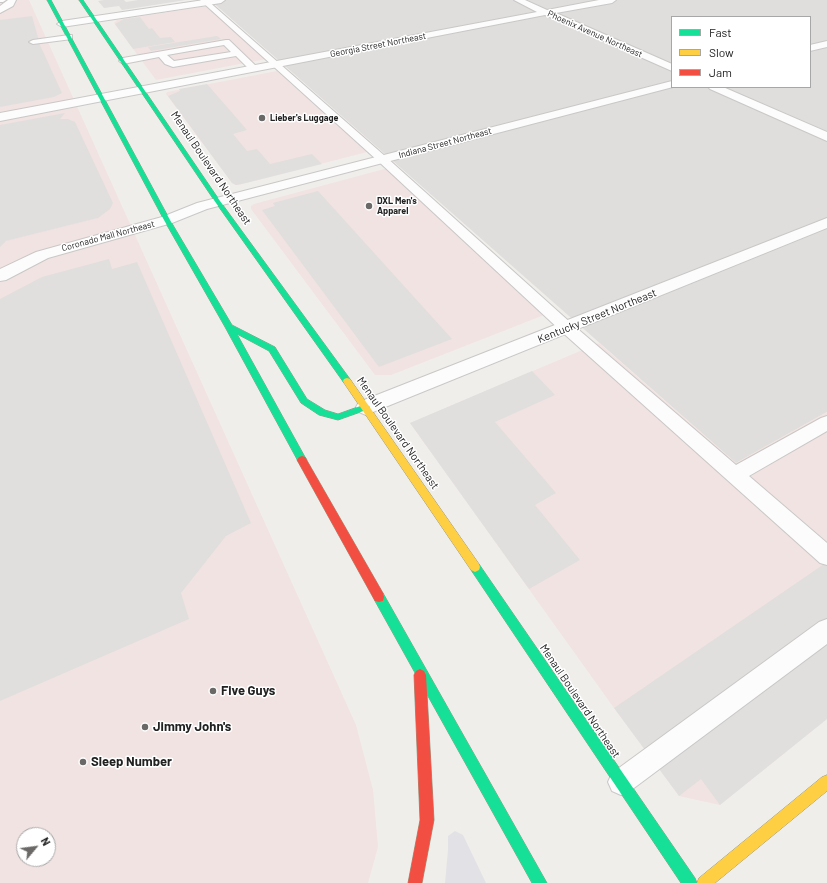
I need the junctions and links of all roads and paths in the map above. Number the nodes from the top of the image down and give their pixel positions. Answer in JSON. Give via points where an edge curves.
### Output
{"nodes":[{"id":1,"x":0,"y":0,"type":"edge"},
{"id":2,"x":3,"y":0,"type":"edge"},
{"id":3,"x":12,"y":0,"type":"edge"},
{"id":4,"x":49,"y":0,"type":"edge"},
{"id":5,"x":81,"y":0,"type":"edge"},
{"id":6,"x":221,"y":0,"type":"edge"},
{"id":7,"x":518,"y":0,"type":"edge"},
{"id":8,"x":612,"y":0,"type":"edge"},
{"id":9,"x":204,"y":1,"type":"edge"},
{"id":10,"x":0,"y":10,"type":"edge"},
{"id":11,"x":546,"y":13,"type":"junction"},
{"id":12,"x":94,"y":19,"type":"junction"},
{"id":13,"x":62,"y":24,"type":"junction"},
{"id":14,"x":69,"y":37,"type":"junction"},
{"id":15,"x":34,"y":42,"type":"dead end"},
{"id":16,"x":827,"y":44,"type":"edge"},
{"id":17,"x":811,"y":48,"type":"edge"},
{"id":18,"x":238,"y":53,"type":"junction"},
{"id":19,"x":161,"y":54,"type":"junction"},
{"id":20,"x":123,"y":61,"type":"junction"},
{"id":21,"x":275,"y":64,"type":"junction"},
{"id":22,"x":253,"y":68,"type":"junction"},
{"id":23,"x":671,"y":68,"type":"edge"},
{"id":24,"x":671,"y":84,"type":"edge"},
{"id":25,"x":716,"y":88,"type":"edge"},
{"id":26,"x":143,"y":90,"type":"junction"},
{"id":27,"x":101,"y":98,"type":"junction"},
{"id":28,"x":0,"y":117,"type":"edge"},
{"id":29,"x":827,"y":138,"type":"edge"},
{"id":30,"x":382,"y":159,"type":"junction"},
{"id":31,"x":218,"y":202,"type":"junction"},
{"id":32,"x":167,"y":220,"type":"junction"},
{"id":33,"x":827,"y":223,"type":"edge"},
{"id":34,"x":0,"y":276,"type":"edge"},
{"id":35,"x":229,"y":327,"type":"junction"},
{"id":36,"x":567,"y":328,"type":"junction"},
{"id":37,"x":366,"y":408,"type":"junction"},
{"id":38,"x":827,"y":423,"type":"edge"},
{"id":39,"x":735,"y":475,"type":"junction"},
{"id":40,"x":827,"y":556,"type":"edge"},
{"id":41,"x":827,"y":630,"type":"edge"},
{"id":42,"x":419,"y":670,"type":"junction"},
{"id":43,"x":621,"y":782,"type":"junction"},
{"id":44,"x":827,"y":782,"type":"edge"},
{"id":45,"x":415,"y":883,"type":"edge"},
{"id":46,"x":540,"y":883,"type":"edge"},
{"id":47,"x":690,"y":883,"type":"edge"},
{"id":48,"x":704,"y":883,"type":"edge"}],
"edges":[{"from":1,"to":2,"type":"lane"},
{"from":3,"to":10,"type":"street"},
{"from":4,"to":13,"type":"main road"},
{"from":5,"to":12,"type":"main road","name":"Menaul Boulevard Northeast"},
{"from":6,"to":9,"type":"street"},
{"from":7,"to":11,"type":"street","name":"Phoenix Avenue Northeast"},
{"from":8,"to":11,"type":"street","name":"Georgia Street Northeast"},
{"from":9,"to":12,"type":"street"},
{"from":9,"to":21,"type":"lane"},
{"from":11,"to":21,"type":"street","name":"Georgia Street Northeast"},
{"from":11,"to":23,"type":"street","name":"Phoenix Avenue Northeast"},
{"from":12,"to":13,"type":"street"},
{"from":12,"to":20,"type":"main road","name":"Menaul Boulevard Northeast"},
{"from":13,"to":14,"type":"main road"},
{"from":14,"to":15,"type":"lane"},
{"from":14,"to":27,"type":"main road"},
{"from":16,"to":17,"type":"street"},
{"from":18,"to":19,"type":"lane","via":[[173,64]]},
{"from":18,"to":19,"type":"lane","via":[[226,42]]},
{"from":18,"to":22,"type":"lane"},
{"from":19,"to":20,"type":"lane"},
{"from":20,"to":26,"type":"main road","name":"Menaul Boulevard Northeast"},
{"from":21,"to":22,"type":"street","name":"Georgia Street Northeast"},
{"from":21,"to":30,"type":"lane"},
{"from":22,"to":26,"type":"street","name":"Georgia Street Northeast"},
{"from":24,"to":30,"type":"street","name":"Indiana Street Northeast"},
{"from":25,"to":29,"type":"street"},
{"from":26,"to":27,"type":"street"},
{"from":26,"to":31,"type":"main road","name":"Menaul Boulevard Northeast"},
{"from":27,"to":28,"type":"street"},
{"from":27,"to":32,"type":"main road"},
{"from":30,"to":31,"type":"street","name":"Indiana Street Northeast"},
{"from":30,"to":36,"type":"lane"},
{"from":31,"to":32,"type":"street","name":"Coronado Mall Northeast"},
{"from":31,"to":37,"type":"main road","name":"Menaul Boulevard Northeast"},
{"from":32,"to":34,"type":"street","name":"Coronado Mall Northeast","via":[[42,255]]},
{"from":32,"to":35,"type":"main road"},
{"from":33,"to":36,"type":"street","name":"Kentucky Street Northeast"},
{"from":35,"to":37,"type":"main road","via":[[272,349],[304,402],[322,413],[338,417]]},
{"from":35,"to":42,"type":"main road"},
{"from":36,"to":37,"type":"street","name":"Kentucky Street Northeast"},
{"from":36,"to":39,"type":"lane"},
{"from":37,"to":43,"type":"main road","name":"Menaul Boulevard Northeast"},
{"from":38,"to":39,"type":"lane"},
{"from":39,"to":40,"type":"lane"},
{"from":41,"to":43,"type":"lane"},
{"from":42,"to":45,"type":"main road","via":[[427,820]]},
{"from":42,"to":46,"type":"main road"},
{"from":43,"to":47,"type":"main road","name":"Menaul Boulevard Northeast"},
{"from":44,"to":48,"type":"main road"}]}
